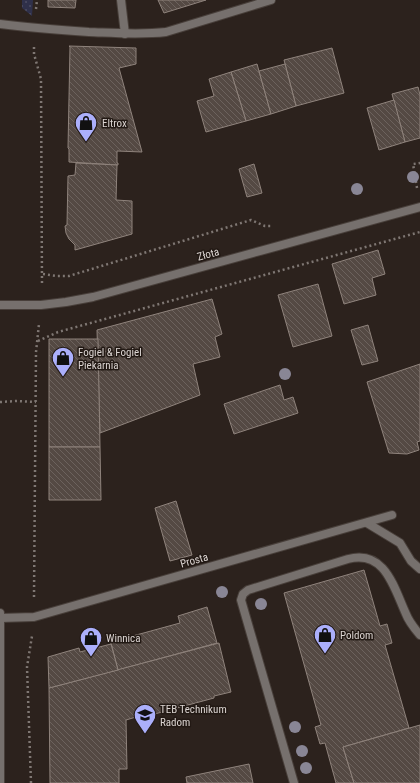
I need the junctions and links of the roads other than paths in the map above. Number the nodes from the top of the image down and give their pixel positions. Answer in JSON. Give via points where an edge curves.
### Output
{"nodes":[{"id":1,"x":121,"y":0,"type":"edge"},
{"id":2,"x":271,"y":0,"type":"edge"},
{"id":3,"x":0,"y":24,"type":"edge"},
{"id":4,"x":125,"y":34,"type":"junction"},
{"id":5,"x":420,"y":207,"type":"edge"},
{"id":6,"x":0,"y":305,"type":"edge"},
{"id":7,"x":392,"y":515,"type":"dead end"},
{"id":8,"x":367,"y":523,"type":"junction"},
{"id":9,"x":420,"y":569,"type":"edge"},
{"id":10,"x":0,"y":613,"type":"edge"},
{"id":11,"x":0,"y":618,"type":"edge"},
{"id":12,"x":420,"y":635,"type":"edge"},
{"id":13,"x":0,"y":679,"type":"edge"},
{"id":14,"x":0,"y":783,"type":"edge"},
{"id":15,"x":294,"y":783,"type":"edge"}],
"edges":[{"from":1,"to":4,"type":"street"},
{"from":2,"to":4,"type":"street","via":[[166,32]]},
{"from":3,"to":4,"type":"street"},
{"from":5,"to":6,"type":"street","name":"Złota","via":[[93,297],[41,305]]},
{"from":7,"to":8,"type":"street","name":"Prosta"},
{"from":8,"to":9,"type":"street","via":[[400,543],[411,561]]},
{"from":8,"to":11,"type":"street","name":"Prosta","via":[[34,617]]},
{"from":10,"to":11,"type":"street"},
{"from":11,"to":13,"type":"street"},
{"from":12,"to":15,"type":"street","via":[[407,617],[389,576],[370,558],[348,558],[248,590],[243,594],[241,600]]},
{"from":13,"to":14,"type":"street"}]}
